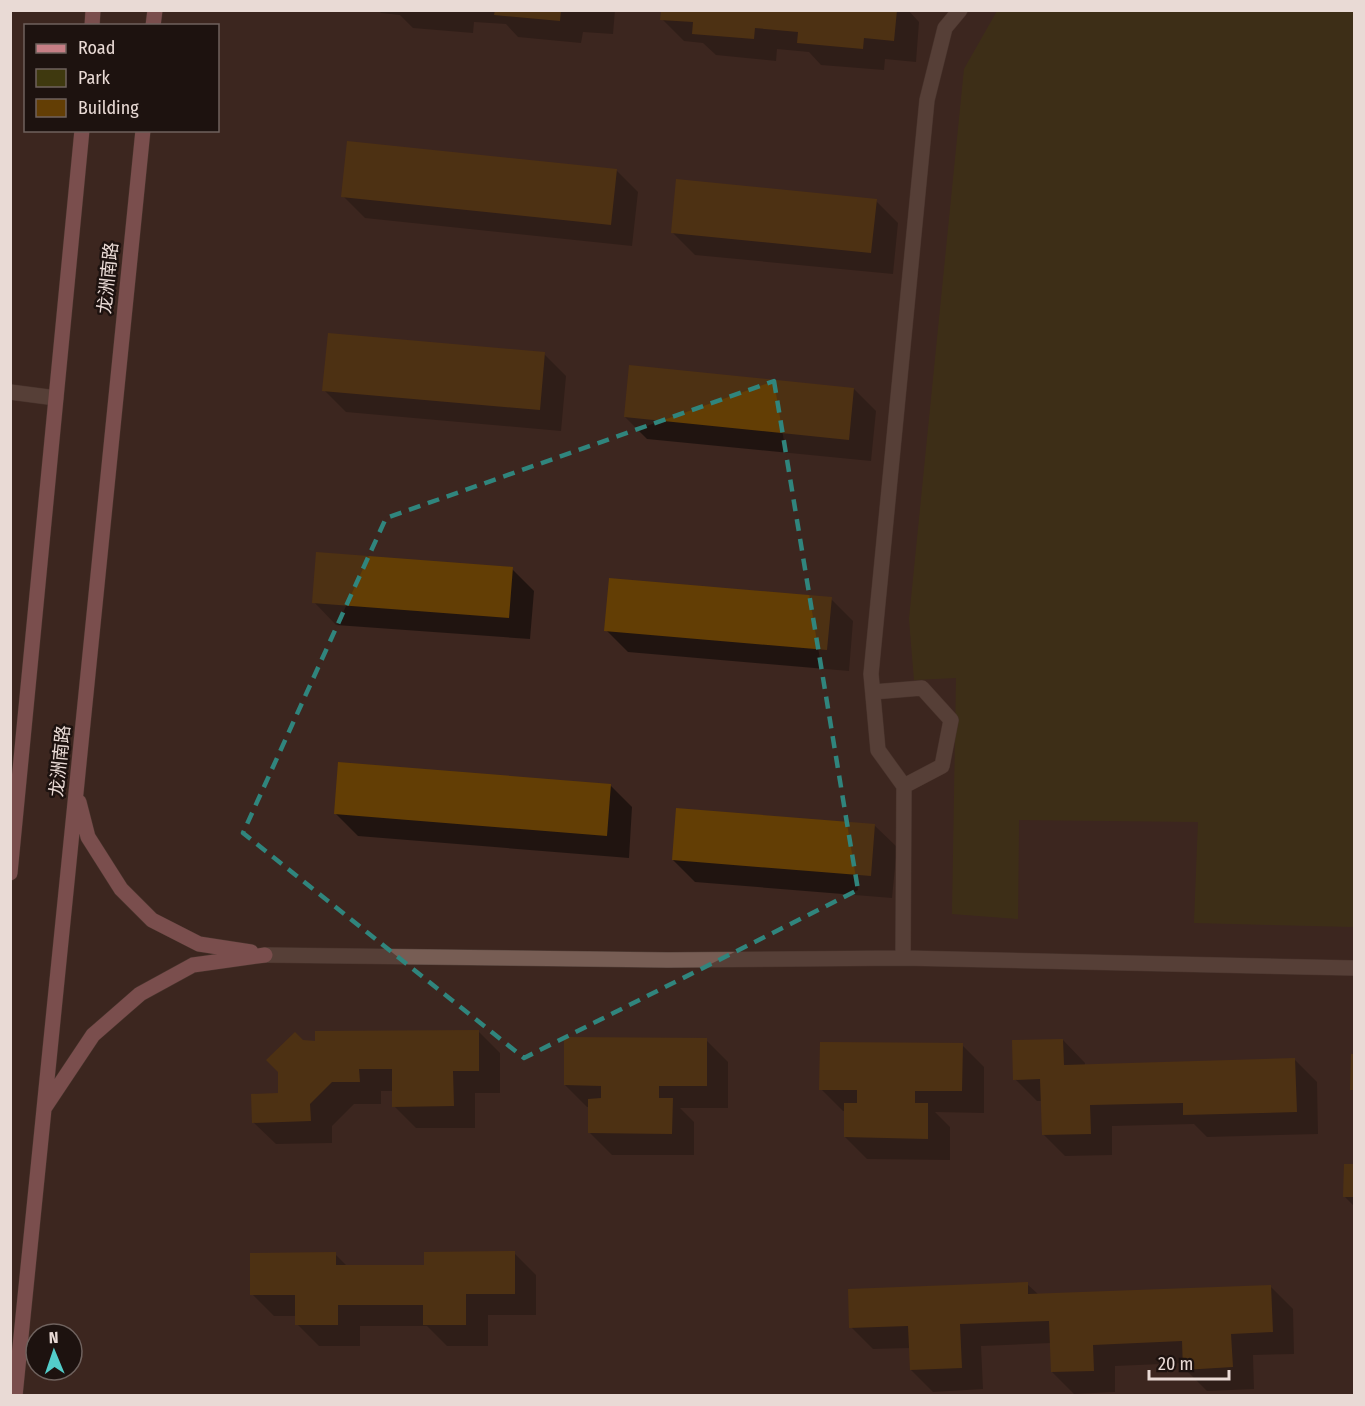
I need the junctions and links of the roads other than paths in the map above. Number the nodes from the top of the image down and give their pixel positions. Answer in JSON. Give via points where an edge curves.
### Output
{"nodes":[{"id":1,"x":960,"y":10,"type":"edge"},
{"id":2,"x":82,"y":132,"type":"edge"},
{"id":3,"x":143,"y":132,"type":"edge"},
{"id":4,"x":10,"y":392,"type":"edge"},
{"id":5,"x":56,"y":398,"type":"junction"},
{"id":6,"x":873,"y":692,"type":"junction"},
{"id":7,"x":904,"y":786,"type":"junction"},
{"id":8,"x":76,"y":793,"type":"junction"},
{"id":9,"x":10,"y":873,"type":"edge"},
{"id":10,"x":265,"y":955,"type":"junction"},
{"id":11,"x":903,"y":958,"type":"junction"},
{"id":12,"x":1354,"y":968,"type":"edge"},
{"id":13,"x":44,"y":1109,"type":"junction"},
{"id":14,"x":15,"y":1395,"type":"edge"}],
"edges":[{"from":1,"to":6,"type":"street","via":[[945,28],[927,100],[872,663]]},
{"from":2,"to":5,"type":"main road"},
{"from":3,"to":8,"type":"main road","name":"龙洲南路"},
{"from":4,"to":5,"type":"street"},
{"from":5,"to":9,"type":"main road"},
{"from":6,"to":7,"type":"street","via":[[878,750]]},
{"from":6,"to":7,"type":"street","via":[[922,688],[951,720],[942,766]]},
{"from":7,"to":11,"type":"street"},
{"from":8,"to":10,"type":"main road","via":[[88,837],[121,889],[152,920],[199,944]]},
{"from":8,"to":13,"type":"main road","name":"龙洲南路"},
{"from":10,"to":11,"type":"street","via":[[668,960]]},
{"from":10,"to":13,"type":"main road","via":[[193,966],[140,994],[93,1035]]},
{"from":11,"to":12,"type":"street"},
{"from":13,"to":14,"type":"main road","name":"龙洲南路"}]}
